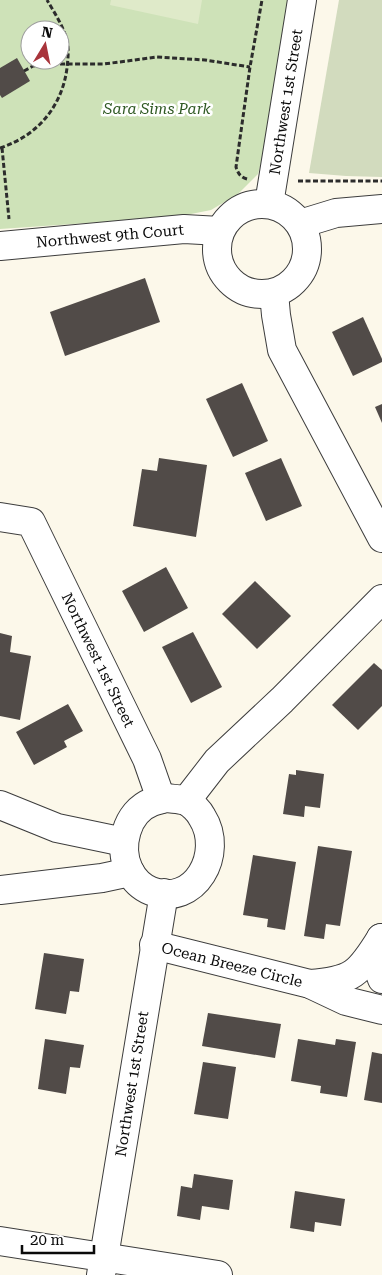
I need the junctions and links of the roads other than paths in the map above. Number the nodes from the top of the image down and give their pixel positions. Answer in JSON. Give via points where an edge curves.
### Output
{"nodes":[{"id":1,"x":302,"y":0,"type":"edge"},
{"id":2,"x":269,"y":204,"type":"junction"},
{"id":3,"x":382,"y":209,"type":"edge"},
{"id":4,"x":300,"y":224,"type":"junction"},
{"id":5,"x":220,"y":231,"type":"junction"},
{"id":6,"x":5,"y":236,"type":"edge"},
{"id":7,"x":274,"y":293,"type":"junction"},
{"id":8,"x":0,"y":517,"type":"edge"},
{"id":9,"x":382,"y":538,"type":"edge"},
{"id":10,"x":382,"y":599,"type":"edge"},
{"id":11,"x":173,"y":800,"type":"junction"},
{"id":12,"x":0,"y":805,"type":"edge"},
{"id":13,"x":124,"y":842,"type":"junction"},
{"id":14,"x":130,"y":872,"type":"junction"},
{"id":15,"x":0,"y":890,"type":"edge"},
{"id":16,"x":164,"y":893,"type":"junction"},
{"id":17,"x":381,"y":931,"type":"edge"},
{"id":18,"x":154,"y":945,"type":"junction"},
{"id":19,"x":382,"y":979,"type":"edge"},
{"id":20,"x":310,"y":984,"type":"junction"},
{"id":21,"x":382,"y":1010,"type":"edge"},
{"id":22,"x":0,"y":1241,"type":"edge"},
{"id":23,"x":102,"y":1266,"type":"edge"},
{"id":24,"x":218,"y":1275,"type":"edge"}],
"edges":[{"from":1,"to":2,"type":"street","name":"Northwest 1st Street"},
{"from":2,"to":4,"type":"street","via":[[292,214]]},
{"from":2,"to":5,"type":"street","via":[[254,204],[240,209],[228,218]]},
{"from":3,"to":4,"type":"street","via":[[336,213]]},
{"from":4,"to":7,"type":"street","via":[[306,237],[304,265],[298,277]]},
{"from":5,"to":6,"type":"street","name":"Northwest 9th Court","via":[[184,229]]},
{"from":5,"to":7,"type":"street","via":[[216,244],[217,258],[221,270],[231,282],[244,291]]},
{"from":7,"to":9,"type":"street","via":[[282,350]]},
{"from":8,"to":11,"type":"street","name":"Northwest 1st Street","via":[[31,522],[147,759]]},
{"from":10,"to":11,"type":"street","via":[[282,700]]},
{"from":11,"to":13,"type":"street","via":[[150,802],[134,816]]},
{"from":11,"to":16,"type":"street","via":[[199,811],[207,824],[211,846],[199,878],[179,892]]},
{"from":12,"to":13,"type":"street","via":[[57,828]]},
{"from":13,"to":14,"type":"street"},
{"from":14,"to":15,"type":"street"},
{"from":14,"to":16,"type":"street","via":[[144,888]]},
{"from":16,"to":18,"type":"street","name":"Northwest 1st Street"},
{"from":17,"to":19,"type":"street","name":"Ocean Breeze Circle","via":[[379,971]]},
{"from":17,"to":20,"type":"street","name":"Ocean Breeze Circle","via":[[368,959],[355,973],[338,980]]},
{"from":18,"to":20,"type":"street","name":"Ocean Breeze Circle"},
{"from":18,"to":23,"type":"street","name":"Northwest 1st Street"},
{"from":20,"to":21,"type":"street","name":"Ocean Breeze Circle","via":[[346,1001]]},
{"from":22,"to":23,"type":"street"},
{"from":23,"to":24,"type":"street"}]}
